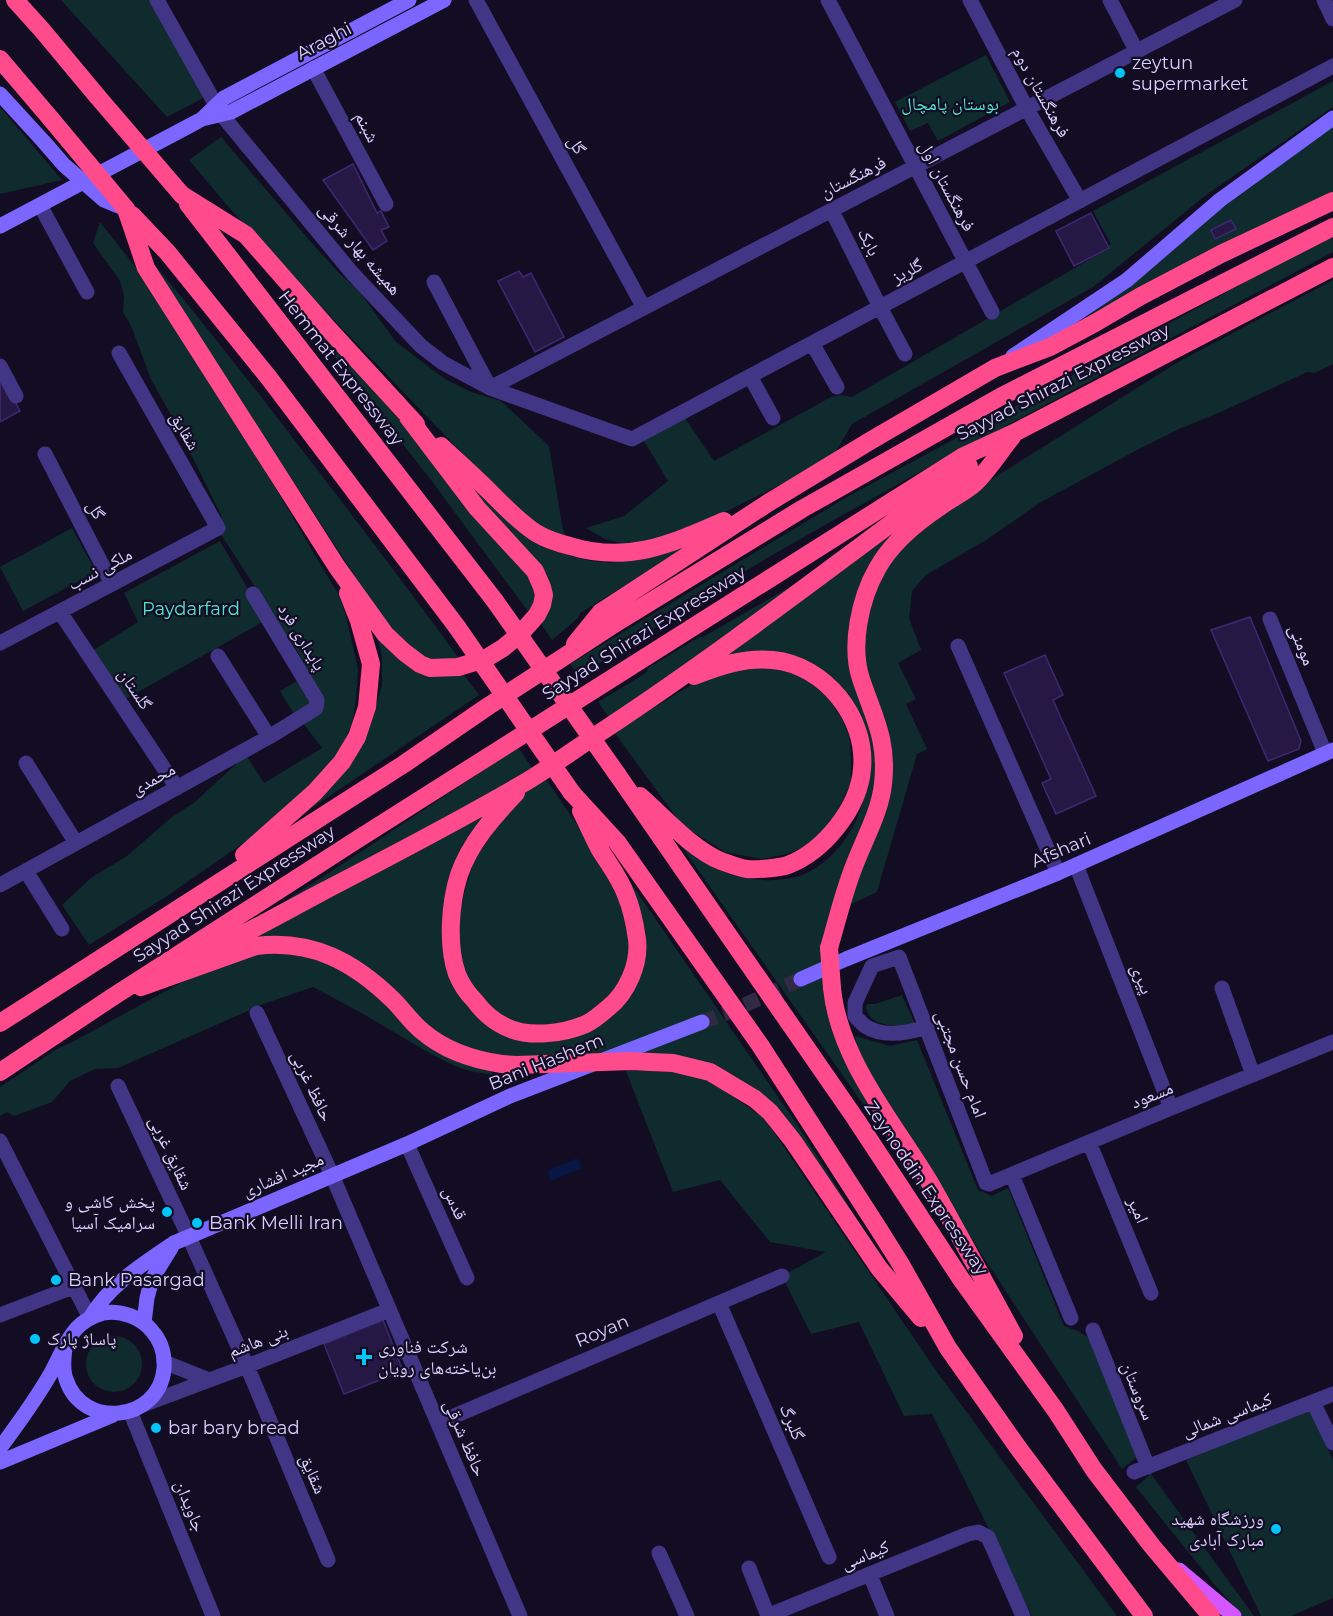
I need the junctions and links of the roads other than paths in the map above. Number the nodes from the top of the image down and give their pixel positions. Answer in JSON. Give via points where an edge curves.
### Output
{"nodes":[{"id":1,"x":15,"y":0,"type":"edge"},
{"id":2,"x":157,"y":0,"type":"edge"},
{"id":3,"x":409,"y":0,"type":"edge"},
{"id":4,"x":444,"y":0,"type":"edge"},
{"id":5,"x":476,"y":0,"type":"edge"},
{"id":6,"x":828,"y":0,"type":"edge"},
{"id":7,"x":970,"y":0,"type":"edge"},
{"id":8,"x":1110,"y":0,"type":"edge"},
{"id":9,"x":1235,"y":0,"type":"edge"},
{"id":10,"x":1324,"y":0,"type":"edge"},
{"id":11,"x":1333,"y":19,"type":"edge"},
{"id":12,"x":1137,"y":52,"type":"junction"},
{"id":13,"x":0,"y":59,"type":"edge"},
{"id":14,"x":1333,"y":66,"type":"edge"},
{"id":15,"x":314,"y":68,"type":"junction"},
{"id":16,"x":0,"y":94,"type":"edge"},
{"id":17,"x":1027,"y":109,"type":"junction"},
{"id":18,"x":218,"y":110,"type":"junction"},
{"id":19,"x":1333,"y":118,"type":"edge"},
{"id":20,"x":916,"y":167,"type":"junction"},
{"id":21,"x":182,"y":195,"type":"junction"},
{"id":22,"x":1080,"y":201,"type":"junction"},
{"id":23,"x":1333,"y":201,"type":"edge"},
{"id":24,"x":386,"y":204,"type":"dead end"},
{"id":25,"x":40,"y":205,"type":"junction"},
{"id":26,"x":126,"y":209,"type":"junction"},
{"id":27,"x":832,"y":211,"type":"junction"},
{"id":28,"x":0,"y":226,"type":"edge"},
{"id":29,"x":1333,"y":227,"type":"edge"},
{"id":30,"x":965,"y":262,"type":"junction"},
{"id":31,"x":1333,"y":267,"type":"edge"},
{"id":32,"x":434,"y":282,"type":"dead end"},
{"id":33,"x":87,"y":292,"type":"dead end"},
{"id":34,"x":880,"y":307,"type":"junction"},
{"id":35,"x":644,"y":308,"type":"junction"},
{"id":36,"x":993,"y":312,"type":"dead end"},
{"id":37,"x":812,"y":343,"type":"junction"},
{"id":38,"x":119,"y":353,"type":"dead end"},
{"id":39,"x":905,"y":354,"type":"dead end"},
{"id":40,"x":0,"y":366,"type":"edge"},
{"id":41,"x":995,"y":368,"type":"junction"},
{"id":42,"x":750,"y":376,"type":"junction"},
{"id":43,"x":837,"y":387,"type":"dead end"},
{"id":44,"x":489,"y":388,"type":"junction"},
{"id":45,"x":16,"y":396,"type":"dead end"},
{"id":46,"x":408,"y":417,"type":"junction"},
{"id":47,"x":773,"y":418,"type":"dead end"},
{"id":48,"x":1016,"y":432,"type":"junction"},
{"id":49,"x":45,"y":454,"type":"dead end"},
{"id":50,"x":768,"y":503,"type":"junction"},
{"id":51,"x":218,"y":528,"type":"joint"},
{"id":52,"x":337,"y":567,"type":"junction"},
{"id":53,"x":112,"y":584,"type":"junction"},
{"id":54,"x":253,"y":594,"type":"dead end"},
{"id":55,"x":60,"y":612,"type":"junction"},
{"id":56,"x":1270,"y":619,"type":"dead end"},
{"id":57,"x":0,"y":643,"type":"edge"},
{"id":58,"x":958,"y":646,"type":"dead end"},
{"id":59,"x":218,"y":656,"type":"dead end"},
{"id":60,"x":564,"y":657,"type":"junction"},
{"id":61,"x":666,"y":689,"type":"junction"},
{"id":62,"x":317,"y":700,"type":"joint"},
{"id":63,"x":268,"y":737,"type":"junction"},
{"id":64,"x":1329,"y":751,"type":"edge"},
{"id":65,"x":26,"y":763,"type":"dead end"},
{"id":66,"x":616,"y":774,"type":"junction"},
{"id":67,"x":530,"y":779,"type":"junction"},
{"id":68,"x":177,"y":788,"type":"junction"},
{"id":69,"x":572,"y":793,"type":"junction"},
{"id":70,"x":76,"y":843,"type":"junction"},
{"id":71,"x":1076,"y":865,"type":"junction"},
{"id":72,"x":26,"y":871,"type":"junction"},
{"id":73,"x":1058,"y":873,"type":"junction"},
{"id":74,"x":0,"y":885,"type":"edge"},
{"id":75,"x":202,"y":893,"type":"junction"},
{"id":76,"x":62,"y":929,"type":"dead end"},
{"id":77,"x":801,"y":979,"type":"tunnel mouth"},
{"id":78,"x":1222,"y":988,"type":"dead end"},
{"id":79,"x":111,"y":998,"type":"junction"},
{"id":80,"x":258,"y":1013,"type":"dead end"},
{"id":81,"x":702,"y":1022,"type":"tunnel mouth"},
{"id":82,"x":0,"y":1023,"type":"edge"},
{"id":83,"x":927,"y":1027,"type":"junction"},
{"id":84,"x":1333,"y":1042,"type":"edge"},
{"id":85,"x":0,"y":1072,"type":"edge"},
{"id":86,"x":1253,"y":1075,"type":"junction"},
{"id":87,"x":118,"y":1086,"type":"dead end"},
{"id":88,"x":1171,"y":1108,"type":"junction"},
{"id":89,"x":0,"y":1141,"type":"edge"},
{"id":90,"x":1089,"y":1142,"type":"junction"},
{"id":91,"x":407,"y":1144,"type":"junction"},
{"id":92,"x":332,"y":1175,"type":"junction"},
{"id":93,"x":1012,"y":1176,"type":"junction"},
{"id":94,"x":987,"y":1184,"type":"joint"},
{"id":95,"x":189,"y":1237,"type":"junction"},
{"id":96,"x":174,"y":1243,"type":"junction"},
{"id":97,"x":782,"y":1276,"type":"dead end"},
{"id":98,"x":467,"y":1278,"type":"dead end"},
{"id":99,"x":73,"y":1287,"type":"junction"},
{"id":100,"x":1151,"y":1293,"type":"dead end"},
{"id":101,"x":719,"y":1303,"type":"junction"},
{"id":102,"x":389,"y":1310,"type":"junction"},
{"id":103,"x":2,"y":1311,"type":"edge"},
{"id":104,"x":90,"y":1318,"type":"junction"},
{"id":105,"x":1071,"y":1318,"type":"dead end"},
{"id":106,"x":144,"y":1323,"type":"junction"},
{"id":107,"x":1093,"y":1330,"type":"dead end"},
{"id":108,"x":65,"y":1348,"type":"junction"},
{"id":109,"x":948,"y":1348,"type":"junction"},
{"id":110,"x":164,"y":1362,"type":"junction"},
{"id":111,"x":247,"y":1366,"type":"junction"},
{"id":112,"x":209,"y":1380,"type":"junction"},
{"id":113,"x":1333,"y":1394,"type":"edge"},
{"id":114,"x":1314,"y":1402,"type":"junction"},
{"id":115,"x":129,"y":1411,"type":"junction"},
{"id":116,"x":1056,"y":1411,"type":"junction"},
{"id":117,"x":438,"y":1423,"type":"junction"},
{"id":118,"x":1333,"y":1443,"type":"edge"},
{"id":119,"x":0,"y":1448,"type":"edge"},
{"id":120,"x":0,"y":1462,"type":"edge"},
{"id":121,"x":1141,"y":1470,"type":"joint"},
{"id":122,"x":1152,"y":1546,"type":"junction"},
{"id":123,"x":659,"y":1552,"type":"dead end"},
{"id":124,"x":829,"y":1557,"type":"dead end"},
{"id":125,"x":328,"y":1560,"type":"dead end"},
{"id":126,"x":749,"y":1568,"type":"dead end"},
{"id":127,"x":870,"y":1575,"type":"junction"},
{"id":128,"x":213,"y":1616,"type":"edge"},
{"id":129,"x":520,"y":1616,"type":"edge"},
{"id":130,"x":687,"y":1616,"type":"edge"},
{"id":131,"x":767,"y":1616,"type":"edge"},
{"id":132,"x":888,"y":1616,"type":"edge"},
{"id":133,"x":1023,"y":1616,"type":"edge"},
{"id":134,"x":1144,"y":1616,"type":"edge"},
{"id":135,"x":1211,"y":1616,"type":"edge"},
{"id":136,"x":1234,"y":1616,"type":"edge"}],
"edges":[{"from":1,"to":21,"type":"highway","name":"Hemmat Expressway","bridge":true},
{"from":2,"to":18,"type":"street","name":"همیشه بهار شرقی"},
{"from":3,"to":18,"type":"main road","name":"Araghi","via":[[224,98]]},
{"from":4,"to":15,"type":"main road","name":"Araghi"},
{"from":5,"to":35,"type":"street","name":"گل"},
{"from":6,"to":20,"type":"street","name":"فرهنگستان اول"},
{"from":7,"to":17,"type":"street","name":"فرهنگستان دوم"},
{"from":8,"to":12,"type":"street"},
{"from":9,"to":12,"type":"street","name":"فرهنگستان"},
{"from":10,"to":11,"type":"street"},
{"from":12,"to":17,"type":"street","name":"فرهنگستان"},
{"from":13,"to":26,"type":"highway","bridge":true},
{"from":14,"to":22,"type":"street","name":"گلریز"},
{"from":15,"to":18,"type":"main road","name":"Araghi","via":[[231,111]]},
{"from":15,"to":24,"type":"street","name":"شبنم"},
{"from":16,"to":26,"type":"main road","bridge":true,"via":[[64,165],[104,200]]},
{"from":17,"to":20,"type":"street","name":"فرهنگستان"},
{"from":17,"to":22,"type":"street","name":"فرهنگستان دوم"},
{"from":18,"to":25,"type":"main road"},
{"from":18,"to":44,"type":"street","name":"همیشه بهار شرقی","via":[[352,273],[421,346]]},
{"from":19,"to":41,"type":"main road","via":[[1220,200],[1127,280]]},
{"from":20,"to":27,"type":"street","name":"فرهنگستان"},
{"from":20,"to":30,"type":"street","name":"فرهنگستان اول"},
{"from":21,"to":46,"type":"highway","via":[[246,235]]},
{"from":21,"to":66,"type":"highway","name":"Hemmat Expressway","bridge":true,"via":[[495,601]]},
{"from":22,"to":30,"type":"street","name":"گلریز"},
{"from":23,"to":41,"type":"highway","via":[[1221,254],[1050,347]]},
{"from":25,"to":28,"type":"main road"},
{"from":25,"to":33,"type":"street"},
{"from":26,"to":52,"type":"highway","via":[[146,268]]},
{"from":26,"to":69,"type":"highway","bridge":true,"via":[[168,253],[268,378],[457,627]]},
{"from":27,"to":34,"type":"street","name":"بابک"},
{"from":27,"to":35,"type":"street","name":"فرهنگستان"},
{"from":29,"to":60,"type":"highway","name":"Sayyad Shirazi Expressway","via":[[1000,397],[802,509]]},
{"from":30,"to":34,"type":"street","name":"گلریز"},
{"from":30,"to":36,"type":"street","name":"فرهنگستان اول"},
{"from":31,"to":48,"type":"highway","name":"Sayyad Shirazi Expressway"},
{"from":32,"to":44,"type":"street"},
{"from":34,"to":37,"type":"street","name":"گلریز"},
{"from":34,"to":39,"type":"street","name":"بابک"},
{"from":35,"to":44,"type":"street","name":"فرهنگستان"},
{"from":37,"to":42,"type":"street","name":"گلریز"},
{"from":37,"to":43,"type":"street"},
{"from":38,"to":51,"type":"street","name":"شقایق"},
{"from":40,"to":45,"type":"street"},
{"from":41,"to":50,"type":"highway"},
{"from":42,"to":44,"type":"street","name":"گلریز","via":[[632,439]]},
{"from":42,"to":47,"type":"street"},
{"from":46,"to":50,"type":"highway","via":[[536,532],[590,552],[648,550]]},
{"from":46,"to":52,"type":"highway","via":[[477,508],[536,571],[544,595],[542,605],[521,633],[485,659],[458,667],[430,668],[394,644]]},
{"from":48,"to":61,"type":"highway"},
{"from":48,"to":79,"type":"highway","name":"Sayyad Shirazi Expressway","via":[[962,457]]},
{"from":48,"to":116,"type":"highway","bridge":true,"via":[[975,483],[935,510],[894,546],[878,567],[863,601],[857,658],[882,740],[883,786],[829,948],[834,1005],[846,1044],[940,1201]]},
{"from":49,"to":53,"type":"street","name":"گل"},
{"from":50,"to":60,"type":"highway","via":[[600,612]]},
{"from":51,"to":53,"type":"street","name":"ملکی نسب"},
{"from":52,"to":75,"type":"highway","via":[[371,664],[367,707],[357,737],[342,762],[315,792]]},
{"from":53,"to":55,"type":"street","name":"ملکی نسب"},
{"from":54,"to":62,"type":"street","name":"پایداری فرد"},
{"from":55,"to":57,"type":"street","name":"ملکی نسب"},
{"from":55,"to":68,"type":"street","name":"گلستان"},
{"from":56,"to":64,"type":"street","name":"مومنی"},
{"from":58,"to":73,"type":"street"},
{"from":59,"to":63,"type":"street"},
{"from":60,"to":75,"type":"highway","name":"Sayyad Shirazi Expressway"},
{"from":61,"to":66,"type":"highway","via":[[726,664],[756,660],[789,663],[822,681],[851,714],[862,748],[862,771],[843,820],[807,855],[786,866],[748,869],[721,861],[698,848]]},
{"from":61,"to":67,"type":"highway"},
{"from":62,"to":63,"type":"street","name":"محمدی","via":[[316,708]]},
{"from":63,"to":68,"type":"street","name":"محمدی"},
{"from":64,"to":71,"type":"main road","name":"Afshari"},
{"from":65,"to":70,"type":"street"},
{"from":66,"to":116,"type":"highway","name":"Zeynoddin Expressway","via":[[855,1118],[961,1279]]},
{"from":67,"to":69,"type":"highway","via":[[498,812],[469,853],[459,876],[451,927],[458,975],[484,1013],[507,1028],[543,1033],[587,1023],[614,1004],[633,972],[638,941],[626,895]]},
{"from":67,"to":79,"type":"highway","via":[[230,942]]},
{"from":68,"to":70,"type":"street","name":"محمدی"},
{"from":69,"to":109,"type":"highway","via":[[617,842],[760,1045],[889,1245]]},
{"from":70,"to":72,"type":"street","name":"محمدی"},
{"from":71,"to":73,"type":"main road","name":"Afshari"},
{"from":71,"to":88,"type":"street","name":"پیری"},
{"from":72,"to":74,"type":"street","name":"محمدی"},
{"from":72,"to":76,"type":"street"},
{"from":73,"to":77,"type":"main road","name":"Afshari"},
{"from":75,"to":82,"type":"highway","name":"Sayyad Shirazi Expressway"},
{"from":78,"to":86,"type":"street"},
{"from":79,"to":85,"type":"highway","name":"Sayyad Shirazi Expressway"},
{"from":79,"to":109,"type":"highway","bridge":true,"via":[[256,946],[290,944],[319,951],[360,972],[421,1030],[469,1057],[517,1065],[631,1060],[710,1072],[770,1112],[879,1268]]},
{"from":80,"to":92,"type":"street","name":"حافظ غربی"},
{"from":81,"to":91,"type":"main road","name":"Bani Hashem","via":[[510,1096]]},
{"from":83,"to":83,"type":"street","name":"امام حسن مجتبی","via":[[899,957],[872,966],[855,1003],[855,1016],[866,1027],[883,1032],[910,1033]]},
{"from":83,"to":94,"type":"street","name":"امام حسن مجتبی"},
{"from":84,"to":86,"type":"street","name":"مسعود"},
{"from":86,"to":88,"type":"street","name":"مسعود"},
{"from":87,"to":95,"type":"street","name":"شقایق غربی"},
{"from":88,"to":90,"type":"street","name":"مسعود"},
{"from":89,"to":99,"type":"street"},
{"from":90,"to":93,"type":"street","name":"مسعود"},
{"from":90,"to":100,"type":"street","name":"امیر"},
{"from":91,"to":92,"type":"main road","name":"مجید افشاری"},
{"from":91,"to":98,"type":"street","name":"قدس"},
{"from":92,"to":95,"type":"main road","name":"مجید افشاری"},
{"from":92,"to":102,"type":"street","name":"حافظ شرقی"},
{"from":93,"to":94,"type":"street","name":"مسعود"},
{"from":93,"to":105,"type":"street"},
{"from":95,"to":96,"type":"main road","name":"مجید افشاری"},
{"from":95,"to":111,"type":"street","name":"شقایق"},
{"from":96,"to":104,"type":"main road","via":[[119,1284]]},
{"from":96,"to":106,"type":"main road","via":[[152,1279]]},
{"from":97,"to":101,"type":"street","name":"Royan"},
{"from":99,"to":103,"type":"street"},
{"from":99,"to":104,"type":"street"},
{"from":101,"to":117,"type":"street","name":"Royan"},
{"from":101,"to":124,"type":"street","name":"گلبرگ"},
{"from":102,"to":111,"type":"street","name":"بنی هاشم"},
{"from":102,"to":117,"type":"street","name":"حافظ شرقی"},
{"from":104,"to":106,"type":"main road","via":[[117,1312]]},
{"from":104,"to":108,"type":"main road","via":[[75,1331]]},
{"from":106,"to":110,"type":"main road","via":[[159,1340]]},
{"from":107,"to":121,"type":"street","name":"سروستان"},
{"from":108,"to":115,"type":"main road","via":[[63,1364],[73,1394],[100,1412]]},
{"from":108,"to":119,"type":"main road"},
{"from":109,"to":134,"type":"highway"},
{"from":110,"to":112,"type":"street"},
{"from":110,"to":115,"type":"main road","via":[[158,1388],[149,1400]]},
{"from":111,"to":112,"type":"street","name":"بنی هاشم"},
{"from":111,"to":125,"type":"street","name":"شقایق"},
{"from":112,"to":115,"type":"street","name":"بنی هاشم"},
{"from":113,"to":114,"type":"street","name":"کیماسی شمالی"},
{"from":114,"to":118,"type":"street"},
{"from":114,"to":121,"type":"street","name":"کیماسی شمالی"},
{"from":115,"to":120,"type":"main road"},
{"from":115,"to":128,"type":"street","name":"جاویدان"},
{"from":116,"to":122,"type":"highway","name":"Zeynoddin Expressway","via":[[1094,1470]]},
{"from":117,"to":129,"type":"street","name":"حافظ شرقی"},
{"from":122,"to":135,"type":"highway","name":"Zeynoddin Expressway"},
{"from":122,"to":136,"type":"main road"},
{"from":123,"to":130,"type":"street"},
{"from":126,"to":131,"type":"street"},
{"from":127,"to":131,"type":"street","name":"کیماسی"},
{"from":127,"to":132,"type":"street"},
{"from":127,"to":133,"type":"street","name":"کیماسی","via":[[978,1532],[988,1537]]}]}
